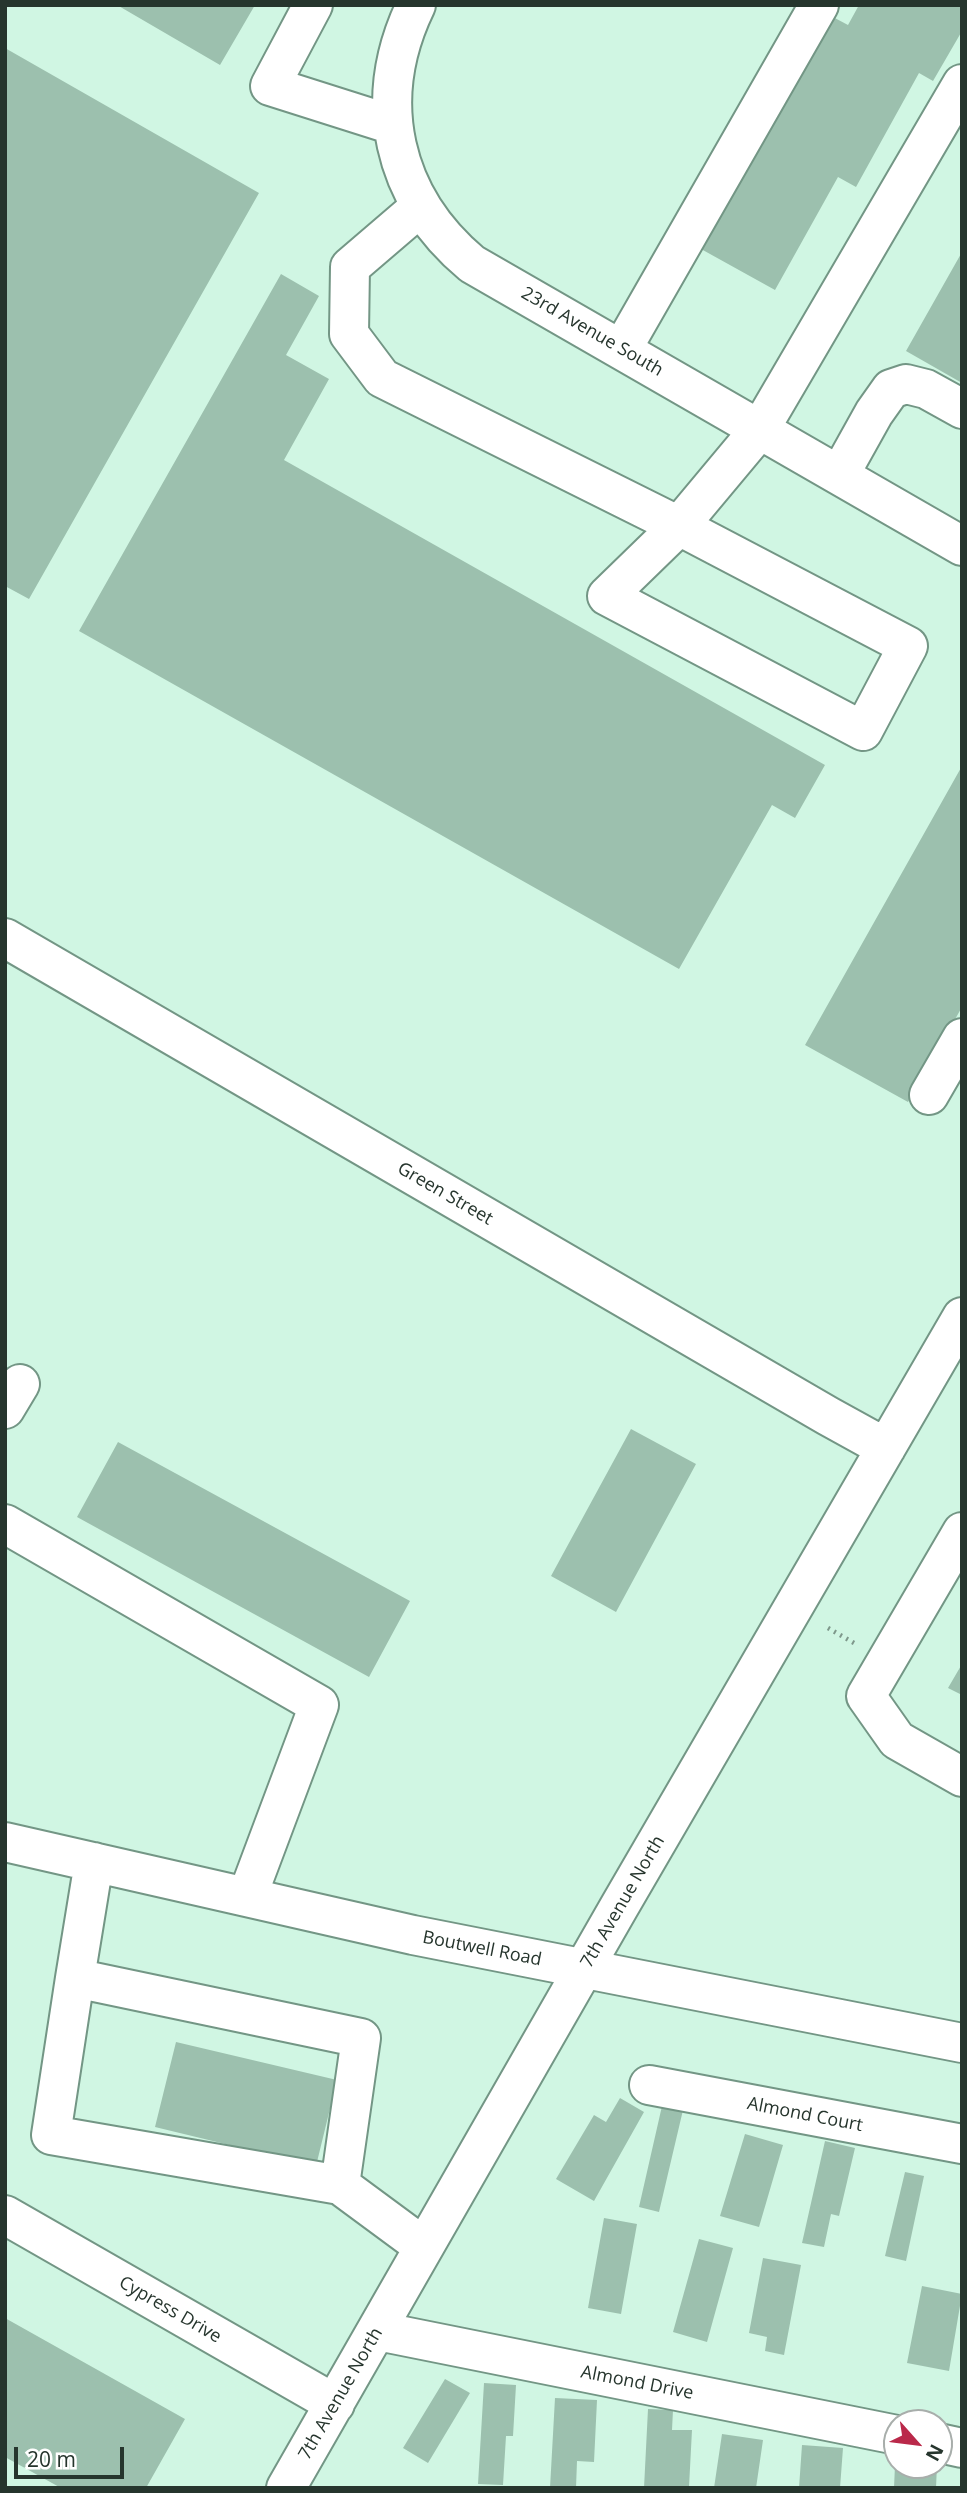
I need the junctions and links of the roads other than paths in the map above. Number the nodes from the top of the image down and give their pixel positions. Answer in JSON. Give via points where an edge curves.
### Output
{"nodes":[{"id":1,"x":313,"y":5,"type":"edge"},
{"id":2,"x":416,"y":5,"type":"edge"},
{"id":3,"x":819,"y":5,"type":"edge"},
{"id":4,"x":962,"y":84,"type":"edge"},
{"id":5,"x":393,"y":125,"type":"junction"},
{"id":6,"x":420,"y":207,"type":"junction"},
{"id":7,"x":622,"y":349,"type":"junction"},
{"id":8,"x":962,"y":409,"type":"edge"},
{"id":9,"x":760,"y":429,"type":"junction"},
{"id":10,"x":840,"y":474,"type":"junction"},
{"id":11,"x":679,"y":526,"type":"junction"},
{"id":12,"x":962,"y":546,"type":"edge"},
{"id":13,"x":5,"y":938,"type":"edge"},
{"id":14,"x":962,"y":1038,"type":"edge"},
{"id":15,"x":929,"y":1095,"type":"dead end"},
{"id":16,"x":962,"y":1317,"type":"edge"},
{"id":17,"x":886,"y":1448,"type":"junction"},
{"id":18,"x":5,"y":1524,"type":"edge"},
{"id":19,"x":962,"y":1532,"type":"edge"},
{"id":20,"x":962,"y":1777,"type":"edge"},
{"id":21,"x":5,"y":1842,"type":"edge"},
{"id":22,"x":94,"y":1862,"type":"junction"},
{"id":23,"x":247,"y":1897,"type":"junction"},
{"id":24,"x":583,"y":1969,"type":"junction"},
{"id":25,"x":75,"y":1978,"type":"junction"},
{"id":26,"x":962,"y":2043,"type":"edge"},
{"id":27,"x":649,"y":2085,"type":"dead end"},
{"id":28,"x":962,"y":2144,"type":"edge"},
{"id":29,"x":340,"y":2185,"type":"junction"},
{"id":30,"x":5,"y":2216,"type":"edge"},
{"id":31,"x":424,"y":2247,"type":"junction"},
{"id":32,"x":378,"y":2331,"type":"junction"},
{"id":33,"x":335,"y":2404,"type":"junction"},
{"id":34,"x":883,"y":2432,"type":"edge"},
{"id":35,"x":286,"y":2488,"type":"edge"}],
"edges":[{"from":1,"to":5,"type":"street","via":[[270,86]]},
{"from":2,"to":5,"type":"street","name":"23rd Avenue South","via":[[395,63]]},
{"from":3,"to":7,"type":"street"},
{"from":4,"to":9,"type":"street"},
{"from":5,"to":6,"type":"street","name":"23rd Avenue South","via":[[401,164]]},
{"from":6,"to":7,"type":"street","name":"23rd Avenue South","via":[[443,238],[472,264]]},
{"from":6,"to":11,"type":"street","via":[[350,267],[349,334],[382,378]]},
{"from":7,"to":9,"type":"street","name":"23rd Avenue South"},
{"from":8,"to":10,"type":"street","via":[[926,389],[906,384],[891,389]]},
{"from":9,"to":10,"type":"street","name":"23rd Avenue South"},
{"from":9,"to":11,"type":"street"},
{"from":10,"to":12,"type":"street","name":"23rd Avenue South"},
{"from":11,"to":11,"type":"street","via":[[607,596],[863,730],[908,646]]},
{"from":13,"to":17,"type":"street","name":"Green Street"},
{"from":14,"to":15,"type":"street"},
{"from":16,"to":17,"type":"street","name":"7th Avenue North"},
{"from":17,"to":24,"type":"street","name":"7th Avenue North"},
{"from":18,"to":23,"type":"street","via":[[319,1705]]},
{"from":19,"to":20,"type":"street","via":[[866,1696],[897,1740]]},
{"from":21,"to":22,"type":"street","name":"Boutwell Road"},
{"from":22,"to":23,"type":"street","name":"Boutwell Road"},
{"from":22,"to":25,"type":"street"},
{"from":23,"to":24,"type":"street","name":"Boutwell Road"},
{"from":24,"to":26,"type":"street","name":"Boutwell Road"},
{"from":24,"to":31,"type":"street","name":"7th Avenue North"},
{"from":25,"to":29,"type":"street","via":[[361,2038]]},
{"from":25,"to":29,"type":"street","via":[[51,2135]]},
{"from":27,"to":28,"type":"street","name":"Almond Court"},
{"from":29,"to":31,"type":"street"},
{"from":30,"to":33,"type":"street","name":"Cypress Drive"},
{"from":31,"to":32,"type":"street","name":"7th Avenue North"},
{"from":32,"to":33,"type":"street","name":"7th Avenue North"},
{"from":32,"to":34,"type":"street","name":"Almond Drive"},
{"from":33,"to":35,"type":"street","name":"7th Avenue North"}]}
